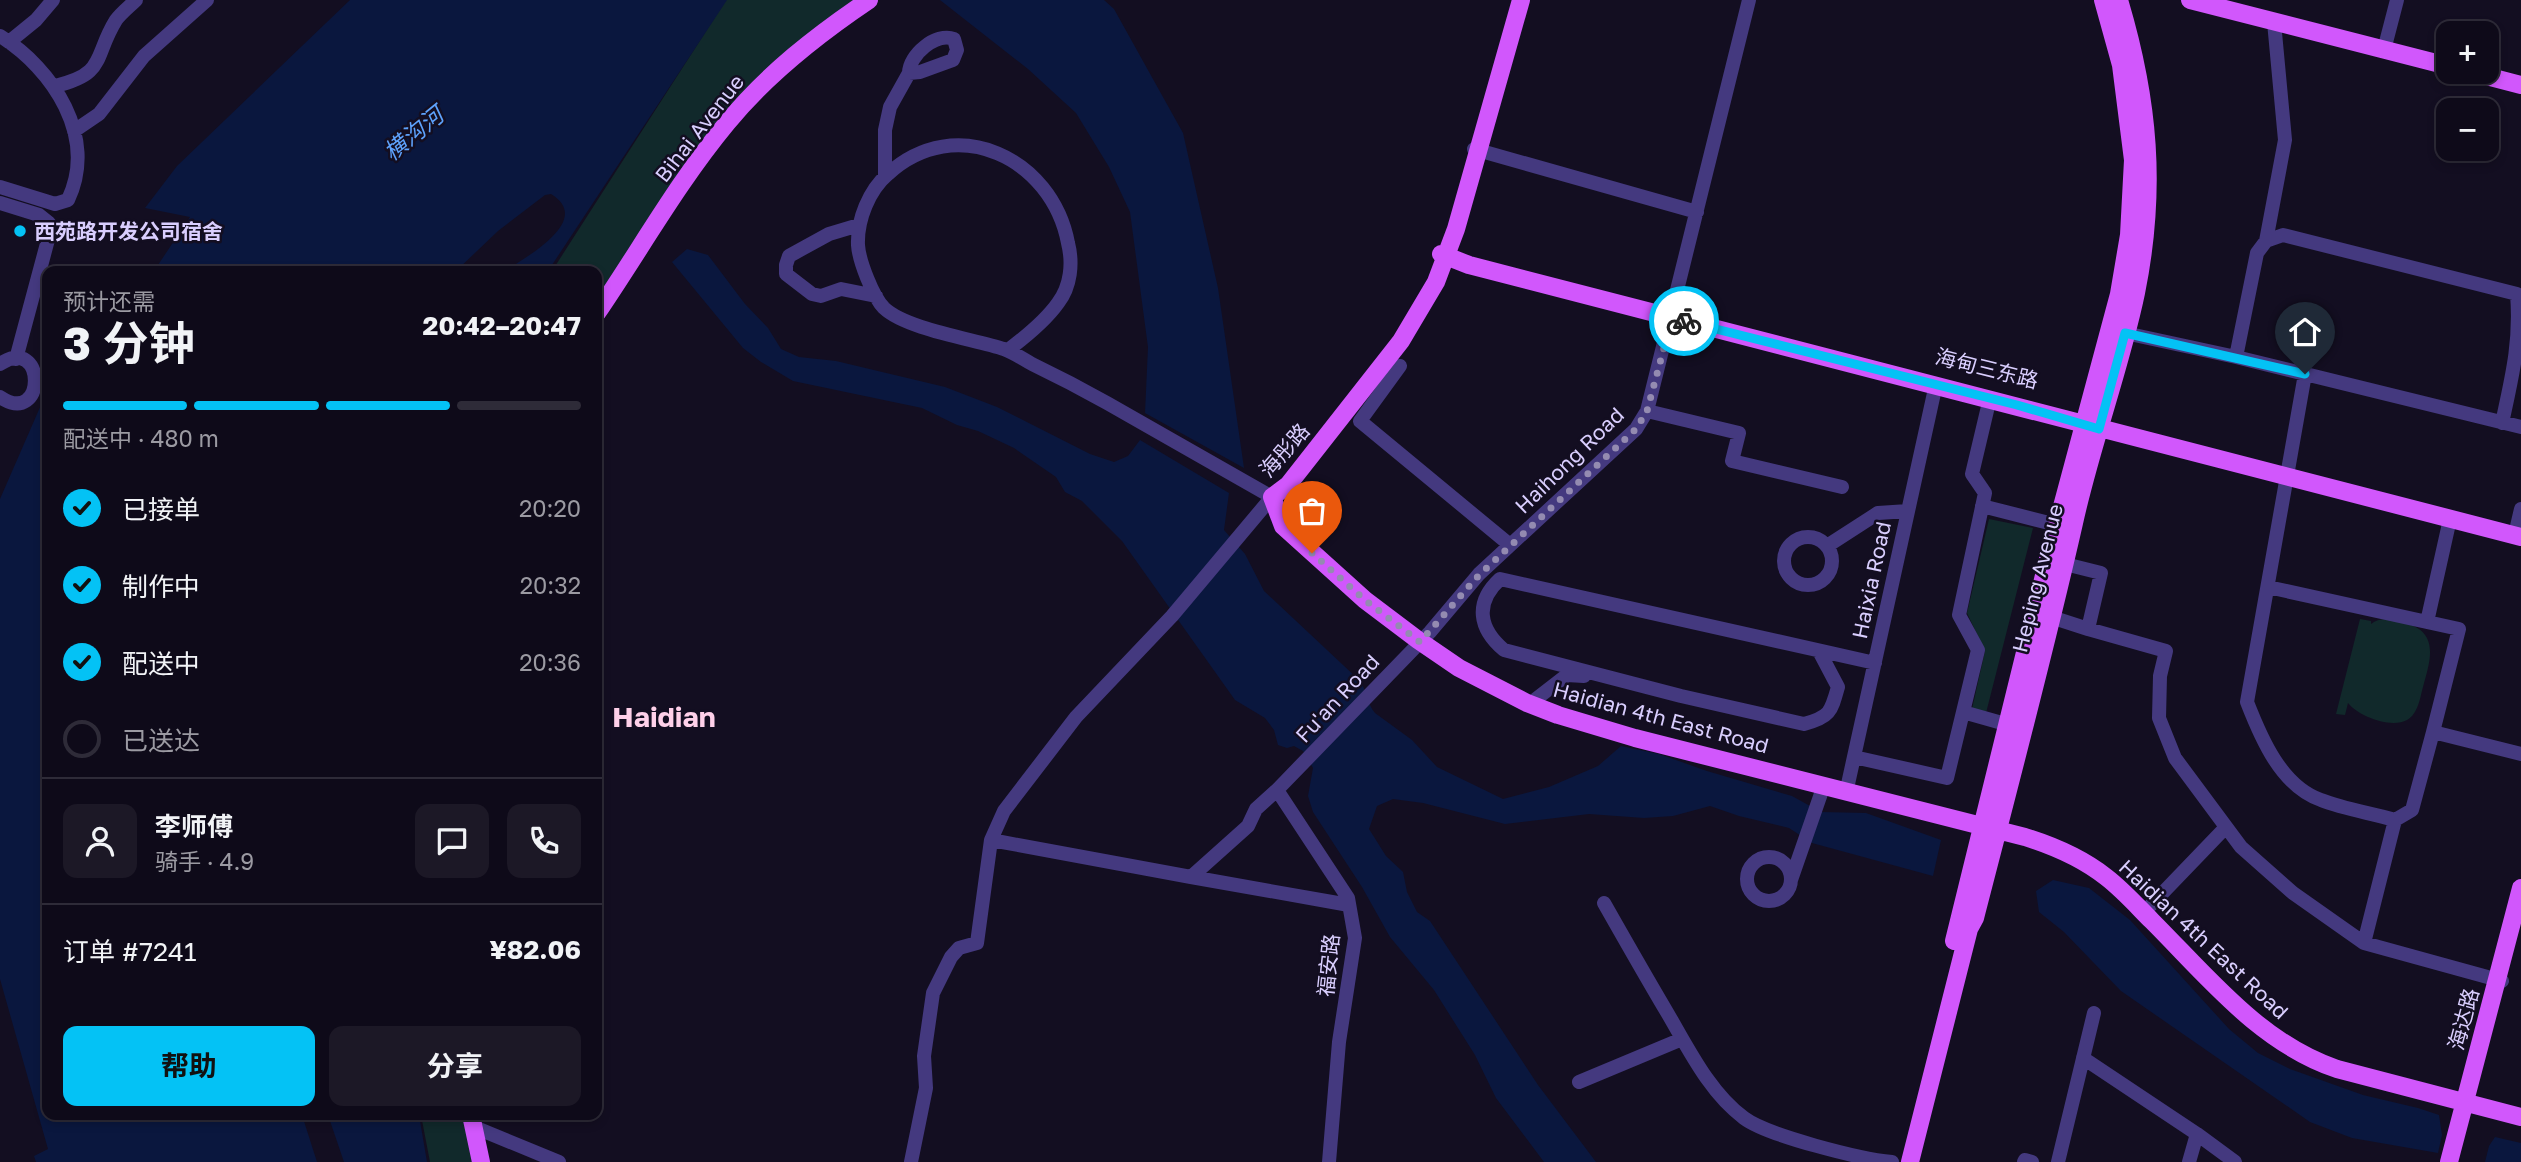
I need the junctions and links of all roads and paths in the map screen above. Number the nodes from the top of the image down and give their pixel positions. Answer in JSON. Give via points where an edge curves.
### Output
{"nodes":[{"id":1,"x":52,"y":0,"type":"edge"},
{"id":2,"x":136,"y":0,"type":"edge"},
{"id":3,"x":207,"y":0,"type":"edge"},
{"id":4,"x":859,"y":0,"type":"edge"},
{"id":5,"x":869,"y":0,"type":"edge"},
{"id":6,"x":1518,"y":0,"type":"edge"},
{"id":7,"x":1749,"y":0,"type":"edge"},
{"id":8,"x":2104,"y":0,"type":"edge"},
{"id":9,"x":2119,"y":0,"type":"edge"},
{"id":10,"x":2190,"y":0,"type":"edge"},
{"id":11,"x":2216,"y":0,"type":"edge"},
{"id":12,"x":2395,"y":0,"type":"edge"},
{"id":13,"x":2274,"y":22,"type":"junction"},
{"id":14,"x":4,"y":39,"type":"edge"},
{"id":15,"x":2383,"y":46,"type":"junction"},
{"id":16,"x":2436,"y":57,"type":"edge"},
{"id":17,"x":2436,"y":62,"type":"edge"},
{"id":18,"x":2499,"y":72,"type":"edge"},
{"id":19,"x":909,"y":73,"type":"dead end"},
{"id":20,"x":2521,"y":78,"type":"edge"},
{"id":21,"x":2499,"y":79,"type":"edge"},
{"id":22,"x":2521,"y":85,"type":"edge"},
{"id":23,"x":55,"y":86,"type":"junction"},
{"id":24,"x":74,"y":131,"type":"junction"},
{"id":25,"x":1476,"y":150,"type":"junction"},
{"id":26,"x":885,"y":176,"type":"junction"},
{"id":27,"x":0,"y":187,"type":"edge"},
{"id":28,"x":0,"y":203,"type":"edge"},
{"id":29,"x":1697,"y":212,"type":"junction"},
{"id":30,"x":859,"y":225,"type":"junction"},
{"id":31,"x":2266,"y":241,"type":"junction"},
{"id":32,"x":1444,"y":253,"type":"junction"},
{"id":33,"x":602,"y":295,"type":"edge"},
{"id":34,"x":876,"y":296,"type":"junction"},
{"id":35,"x":602,"y":305,"type":"edge"},
{"id":36,"x":1673,"y":315,"type":"junction"},
{"id":37,"x":2125,"y":333,"type":"junction"},
{"id":38,"x":1013,"y":354,"type":"junction"},
{"id":39,"x":2236,"y":357,"type":"junction"},
{"id":40,"x":16,"y":359,"type":"junction"},
{"id":41,"x":0,"y":364,"type":"edge"},
{"id":42,"x":1400,"y":366,"type":"dead end"},
{"id":43,"x":2305,"y":374,"type":"junction"},
{"id":44,"x":1936,"y":384,"type":"junction"},
{"id":45,"x":0,"y":397,"type":"edge"},
{"id":46,"x":1990,"y":398,"type":"junction"},
{"id":47,"x":1647,"y":411,"type":"junction"},
{"id":48,"x":2093,"y":422,"type":"junction"},
{"id":49,"x":2502,"y":423,"type":"junction"},
{"id":50,"x":2521,"y":427,"type":"edge"},
{"id":51,"x":2288,"y":472,"type":"junction"},
{"id":52,"x":1842,"y":487,"type":"dead end"},
{"id":53,"x":1272,"y":498,"type":"junction"},
{"id":54,"x":1982,"y":506,"type":"junction"},
{"id":55,"x":1908,"y":511,"type":"junction"},
{"id":56,"x":2450,"y":519,"type":"junction"},
{"id":57,"x":2057,"y":525,"type":"junction"},
{"id":58,"x":2520,"y":525,"type":"edge"},
{"id":59,"x":1510,"y":545,"type":"junction"},
{"id":60,"x":1827,"y":546,"type":"dead end"},
{"id":61,"x":2065,"y":564,"type":"junction"},
{"id":62,"x":1479,"y":575,"type":"junction"},
{"id":63,"x":1500,"y":579,"type":"junction"},
{"id":64,"x":2268,"y":587,"type":"junction"},
{"id":65,"x":2052,"y":617,"type":"junction"},
{"id":66,"x":2427,"y":622,"type":"junction"},
{"id":67,"x":2088,"y":629,"type":"junction"},
{"id":68,"x":1425,"y":637,"type":"junction"},
{"id":69,"x":1819,"y":650,"type":"junction"},
{"id":70,"x":1875,"y":663,"type":"junction"},
{"id":71,"x":1607,"y":677,"type":"junction"},
{"id":72,"x":1536,"y":699,"type":"junction"},
{"id":73,"x":1963,"y":712,"type":"junction"},
{"id":74,"x":2009,"y":725,"type":"junction"},
{"id":75,"x":2433,"y":732,"type":"junction"},
{"id":76,"x":2521,"y":754,"type":"edge"},
{"id":77,"x":1854,"y":757,"type":"junction"},
{"id":78,"x":1848,"y":784,"type":"junction"},
{"id":79,"x":1824,"y":785,"type":"junction"},
{"id":80,"x":1278,"y":790,"type":"junction"},
{"id":81,"x":2395,"y":820,"type":"junction"},
{"id":82,"x":1992,"y":824,"type":"junction"},
{"id":83,"x":2227,"y":827,"type":"junction"},
{"id":84,"x":991,"y":840,"type":"junction"},
{"id":85,"x":1804,"y":844,"type":"junction"},
{"id":86,"x":1778,"y":859,"type":"junction"},
{"id":87,"x":1191,"y":877,"type":"junction"},
{"id":88,"x":1790,"y":883,"type":"junction"},
{"id":89,"x":2521,"y":888,"type":"edge"},
{"id":90,"x":1604,"y":903,"type":"dead end"},
{"id":91,"x":1349,"y":905,"type":"junction"},
{"id":92,"x":2151,"y":905,"type":"junction"},
{"id":93,"x":2521,"y":908,"type":"edge"},
{"id":94,"x":2364,"y":943,"type":"junction"},
{"id":95,"x":2500,"y":980,"type":"junction"},
{"id":96,"x":2094,"y":1013,"type":"dead end"},
{"id":97,"x":1682,"y":1039,"type":"junction"},
{"id":98,"x":2083,"y":1058,"type":"junction"},
{"id":99,"x":1579,"y":1082,"type":"dead end"},
{"id":100,"x":2470,"y":1098,"type":"junction"},
{"id":101,"x":2521,"y":1107,"type":"edge"},
{"id":102,"x":2521,"y":1117,"type":"edge"},
{"id":103,"x":475,"y":1122,"type":"edge"},
{"id":104,"x":2197,"y":1134,"type":"junction"},
{"id":105,"x":1874,"y":1161,"type":"edge"},
{"id":106,"x":484,"y":1162,"type":"edge"},
{"id":107,"x":558,"y":1162,"type":"edge"},
{"id":108,"x":911,"y":1162,"type":"edge"},
{"id":109,"x":1329,"y":1162,"type":"edge"},
{"id":110,"x":1892,"y":1162,"type":"edge"},
{"id":111,"x":1898,"y":1162,"type":"edge"},
{"id":112,"x":1910,"y":1162,"type":"edge"},
{"id":113,"x":2024,"y":1162,"type":"edge"},
{"id":114,"x":2032,"y":1162,"type":"edge"},
{"id":115,"x":2058,"y":1162,"type":"edge"},
{"id":116,"x":2189,"y":1162,"type":"edge"},
{"id":117,"x":2235,"y":1162,"type":"edge"},
{"id":118,"x":2449,"y":1162,"type":"edge"},
{"id":119,"x":2460,"y":1162,"type":"edge"}],
"edges":[{"from":1,"to":14,"type":"street","via":[[36,20]]},
{"from":2,"to":23,"type":"street","via":[[117,20],[93,69]]},
{"from":3,"to":24,"type":"street","via":[[144,57],[99,114]]},
{"from":4,"to":33,"type":"main road","name":"Bihai Avenue","via":[[774,61],[721,117]]},
{"from":5,"to":35,"type":"main road","name":"Bihai Avenue","via":[[777,71],[734,115],[685,179]]},
{"from":6,"to":25,"type":"main road","name":"海彤路"},
{"from":7,"to":29,"type":"street","name":"Haihong Road"},
{"from":8,"to":48,"type":"main road","name":"Heping Avenue","via":[[2117,48],[2133,160],[2129,235]]},
{"from":9,"to":37,"type":"main road","name":"Heping Avenue","via":[[2139,79],[2148,157],[2144,237]]},
{"from":10,"to":13,"type":"main road"},
{"from":11,"to":15,"type":"main road"},
{"from":12,"to":15,"type":"street"},
{"from":13,"to":15,"type":"main road"},
{"from":13,"to":31,"type":"street","via":[[2285,141]]},
{"from":14,"to":23,"type":"street"},
{"from":15,"to":16,"type":"main road"},
{"from":15,"to":17,"type":"main road"},
{"from":18,"to":20,"type":"main road"},
{"from":19,"to":26,"type":"street","via":[[890,107]]},
{"from":21,"to":22,"type":"main road"},
{"from":23,"to":24,"type":"street"},
{"from":24,"to":27,"type":"street","via":[[76,165],[68,200],[55,204]]},
{"from":25,"to":29,"type":"street"},
{"from":25,"to":32,"type":"main road","name":"海彤路"},
{"from":26,"to":30,"type":"street"},
{"from":26,"to":38,"type":"street","via":[[904,160],[951,144],[990,150],[1038,180],[1067,233],[1072,260],[1058,303]]},
{"from":28,"to":40,"type":"street","via":[[40,215],[50,228]]},
{"from":29,"to":36,"type":"street","name":"Haihong Road"},
{"from":30,"to":34,"type":"street","via":[[858,247]]},
{"from":30,"to":34,"type":"street","via":[[828,234],[789,256],[786,274],[812,294],[821,296],[841,289]]},
{"from":31,"to":39,"type":"street","via":[[2257,253]]},
{"from":31,"to":49,"type":"street","via":[[2283,235],[2517,294],[2518,350]]},
{"from":32,"to":36,"type":"main road","via":[[1469,265]]},
{"from":32,"to":53,"type":"main road","name":"海彤路","via":[[1436,282],[1401,341],[1288,485]]},
{"from":34,"to":38,"type":"street","via":[[885,308],[912,323]]},
{"from":36,"to":44,"type":"main road"},
{"from":36,"to":47,"type":"street","name":"Haihong Road"},
{"from":36,"to":48,"type":"main road","name":"海甸三东路"},
{"from":37,"to":39,"type":"street"},
{"from":37,"to":48,"type":"main road","name":"Heping Avenue"},
{"from":38,"to":53,"type":"street"},
{"from":39,"to":43,"type":"street"},
{"from":40,"to":41,"type":"street"},
{"from":40,"to":45,"type":"street","via":[[30,364],[34,371],[33,393],[14,403]]},
{"from":42,"to":59,"type":"street","via":[[1360,421]]},
{"from":43,"to":49,"type":"street"},
{"from":43,"to":51,"type":"street"},
{"from":44,"to":46,"type":"main road"},
{"from":44,"to":55,"type":"street","name":"Haixia Road"},
{"from":46,"to":48,"type":"main road"},
{"from":46,"to":54,"type":"street","via":[[1972,474],[1985,493]]},
{"from":47,"to":52,"type":"street","via":[[1739,433],[1732,461]]},
{"from":47,"to":59,"type":"street","name":"Haihong Road","via":[[1636,429]]},
{"from":48,"to":51,"type":"main road"},
{"from":48,"to":57,"type":"main road","name":"Heping Avenue"},
{"from":48,"to":61,"type":"main road","name":"Heping Avenue"},
{"from":49,"to":50,"type":"street"},
{"from":51,"to":56,"type":"main road"},
{"from":51,"to":58,"type":"main road"},
{"from":51,"to":64,"type":"street"},
{"from":53,"to":68,"type":"main road","name":"Haidian 4th East Road","via":[[1330,561]]},
{"from":53,"to":84,"type":"street","via":[[1172,616],[1076,717],[1004,811]]},
{"from":54,"to":57,"type":"street"},
{"from":54,"to":73,"type":"street","via":[[1959,615],[1978,650]]},
{"from":55,"to":60,"type":"street","via":[[1878,513]]},
{"from":55,"to":70,"type":"street","name":"Haixia Road"},
{"from":56,"to":58,"type":"main road"},
{"from":56,"to":66,"type":"street"},
{"from":57,"to":74,"type":"main road","name":"Heping Avenue"},
{"from":59,"to":62,"type":"street","name":"Haihong Road"},
{"from":61,"to":65,"type":"main road","name":"Heping Avenue"},
{"from":61,"to":67,"type":"street","via":[[2101,573]]},
{"from":62,"to":63,"type":"street"},
{"from":62,"to":68,"type":"street","name":"Haihong Road"},
{"from":63,"to":69,"type":"street"},
{"from":63,"to":71,"type":"street","via":[[1485,599],[1483,617],[1490,638],[1504,650]]},
{"from":64,"to":66,"type":"street"},
{"from":64,"to":81,"type":"street","via":[[2247,702],[2258,732],[2297,787],[2319,799]]},
{"from":65,"to":67,"type":"street"},
{"from":65,"to":82,"type":"main road","name":"Heping Avenue"},
{"from":66,"to":75,"type":"street","via":[[2459,629]]},
{"from":67,"to":83,"type":"street","via":[[2166,651],[2159,718],[2175,758]]},
{"from":68,"to":72,"type":"main road","name":"Haidian 4th East Road"},
{"from":68,"to":79,"type":"main road","name":"Haidian 4th East Road","via":[[1480,679],[1558,715]]},
{"from":68,"to":80,"type":"street","name":"Fu'an Road"},
{"from":69,"to":70,"type":"street"},
{"from":69,"to":71,"type":"street","via":[[1838,687],[1823,719],[1804,724]]},
{"from":70,"to":77,"type":"street","name":"Haixia Road"},
{"from":71,"to":72,"type":"street","via":[[1567,675]]},
{"from":72,"to":78,"type":"main road","name":"Haidian 4th East Road"},
{"from":73,"to":74,"type":"street"},
{"from":73,"to":77,"type":"street","via":[[1947,778]]},
{"from":74,"to":82,"type":"main road","name":"Heping Avenue"},
{"from":75,"to":76,"type":"street"},
{"from":75,"to":81,"type":"street","via":[[2412,810]]},
{"from":77,"to":78,"type":"street","name":"Haixia Road"},
{"from":78,"to":82,"type":"main road","name":"Haidian 4th East Road"},
{"from":79,"to":82,"type":"main road","name":"Haidian 4th East Road"},
{"from":79,"to":85,"type":"street"},
{"from":80,"to":87,"type":"street","via":[[1256,809],[1248,826]]},
{"from":80,"to":91,"type":"street","name":"福安路"},
{"from":81,"to":94,"type":"street"},
{"from":82,"to":92,"type":"main road","name":"Haidian 4th East Road","via":[[2057,837],[2087,852]]},
{"from":82,"to":100,"type":"main road","name":"Haidian 4th East Road","via":[[2052,846],[2105,876],[2248,1017],[2284,1044],[2337,1069]]},
{"from":82,"to":111,"type":"main road","name":"Heping Avenue"},
{"from":82,"to":112,"type":"main road","name":"Heping Avenue","via":[[1975,918]]},
{"from":83,"to":92,"type":"street"},
{"from":83,"to":94,"type":"street","via":[[2241,847],[2293,893]]},
{"from":84,"to":87,"type":"street"},
{"from":84,"to":108,"type":"street","via":[[977,943],[959,948],[951,957],[933,993],[924,1056],[926,1088]]},
{"from":85,"to":86,"type":"street"},
{"from":85,"to":88,"type":"street"},
{"from":86,"to":88,"type":"street","via":[[1788,869]]},
{"from":86,"to":88,"type":"street","via":[[1763,857],[1751,865],[1748,886],[1757,897],[1771,900],[1783,895]]},
{"from":87,"to":91,"type":"street"},
{"from":89,"to":95,"type":"main road","name":"海达路"},
{"from":90,"to":97,"type":"street"},
{"from":91,"to":109,"type":"street","name":"福安路","via":[[1356,938],[1339,1042]]},
{"from":92,"to":100,"type":"main road","name":"Haidian 4th East Road","via":[[2238,993],[2289,1035],[2336,1058]]},
{"from":93,"to":95,"type":"main road","name":"海达路"},
{"from":94,"to":95,"type":"street"},
{"from":95,"to":100,"type":"main road","name":"海达路"},
{"from":96,"to":98,"type":"street"},
{"from":97,"to":99,"type":"street"},
{"from":97,"to":105,"type":"street","via":[[1720,1094],[1744,1118],[1773,1132]]},
{"from":98,"to":104,"type":"street"},
{"from":98,"to":115,"type":"street"},
{"from":100,"to":101,"type":"main road","name":"Haidian 4th East Road"},
{"from":100,"to":102,"type":"main road","name":"Haidian 4th East Road"},
{"from":100,"to":118,"type":"main road","name":"海达路"},
{"from":100,"to":119,"type":"main road","name":"海达路"},
{"from":103,"to":106,"type":"main road"},
{"from":103,"to":107,"type":"street"},
{"from":104,"to":116,"type":"street"},
{"from":104,"to":117,"type":"street"},
{"from":105,"to":110,"type":"street"},
{"from":113,"to":114,"type":"street"}]}
